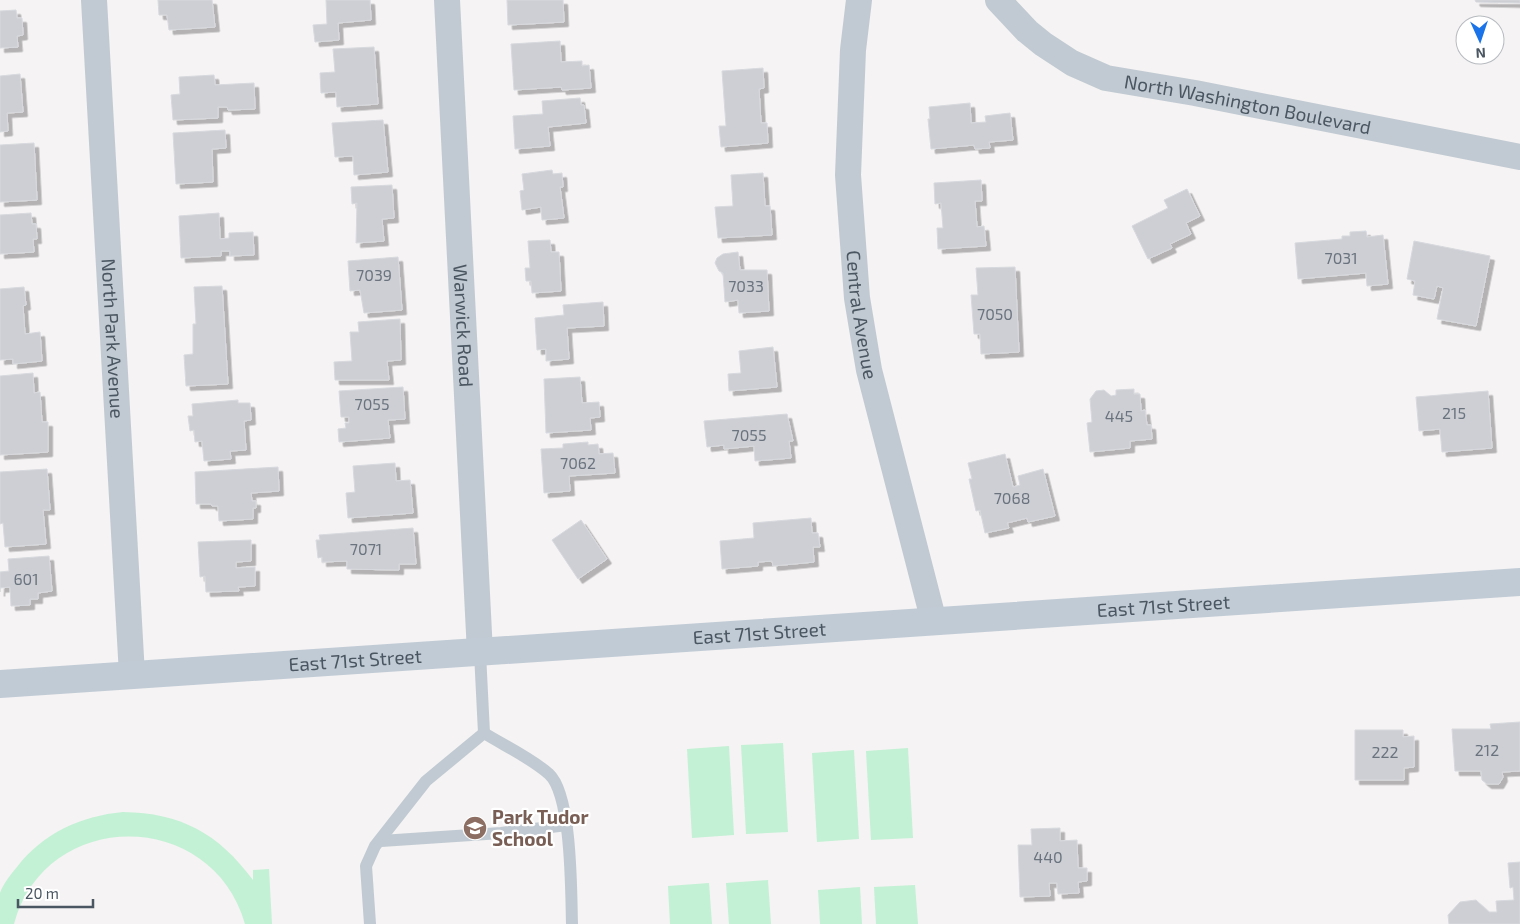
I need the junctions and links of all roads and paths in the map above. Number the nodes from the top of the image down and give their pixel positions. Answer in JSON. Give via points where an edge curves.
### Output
{"nodes":[{"id":1,"x":94,"y":0,"type":"edge"},
{"id":2,"x":447,"y":0,"type":"edge"},
{"id":3,"x":859,"y":0,"type":"edge"},
{"id":4,"x":998,"y":0,"type":"edge"},
{"id":5,"x":1520,"y":157,"type":"edge"},
{"id":6,"x":1520,"y":582,"type":"edge"},
{"id":7,"x":934,"y":622,"type":"junction"},
{"id":8,"x":480,"y":653,"type":"junction"},
{"id":9,"x":132,"y":675,"type":"junction"},
{"id":10,"x":0,"y":684,"type":"edge"},
{"id":11,"x":484,"y":733,"type":"junction"},
{"id":12,"x":567,"y":826,"type":"junction"},
{"id":13,"x":381,"y":841,"type":"junction"},
{"id":14,"x":370,"y":924,"type":"edge"},
{"id":15,"x":572,"y":924,"type":"edge"}],
"edges":[{"from":1,"to":9,"type":"street","name":"North Park Avenue"},
{"from":2,"to":8,"type":"street","name":"Warwick Road"},
{"from":3,"to":7,"type":"street","name":"Central Avenue","via":[[853,50],[848,175],[857,298],[869,370]]},
{"from":4,"to":5,"type":"street","name":"North Washington Boulevard","via":[[1044,44],[1072,63],[1106,78]]},
{"from":6,"to":7,"type":"main road","name":"East 71st Street"},
{"from":7,"to":8,"type":"main road","name":"East 71st Street"},
{"from":8,"to":9,"type":"main road","name":"East 71st Street"},
{"from":8,"to":11,"type":"lane"},
{"from":9,"to":10,"type":"main road","name":"East 71st Street"},
{"from":11,"to":12,"type":"lane","via":[[551,775],[562,800]]},
{"from":11,"to":13,"type":"lane","via":[[426,781]]},
{"from":12,"to":13,"type":"lane"},
{"from":12,"to":15,"type":"lane"},
{"from":13,"to":14,"type":"lane","via":[[375,846],[366,866]]}]}
